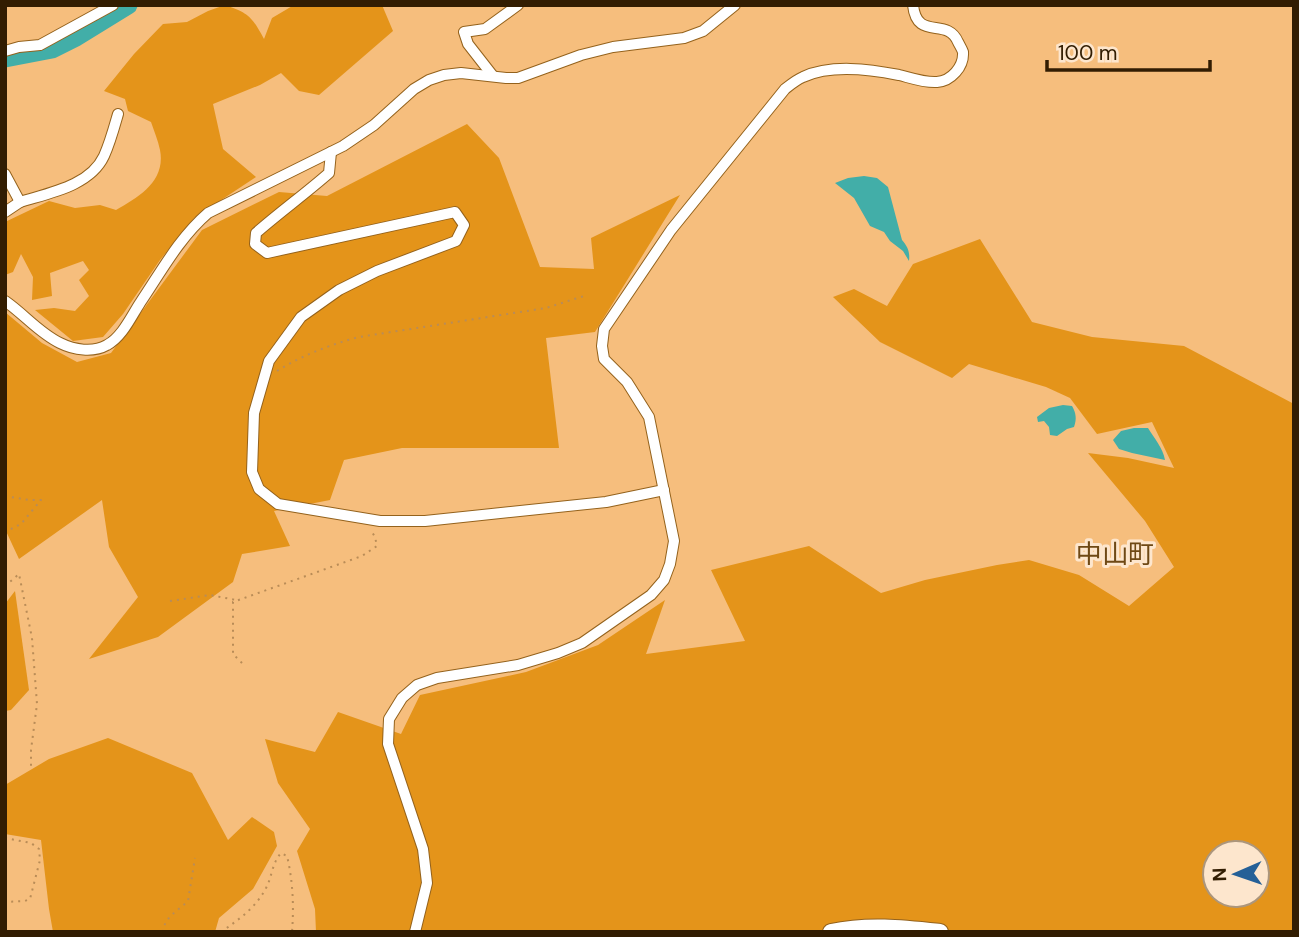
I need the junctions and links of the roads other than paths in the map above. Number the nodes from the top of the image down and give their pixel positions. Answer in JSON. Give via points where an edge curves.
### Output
{"nodes":[{"id":1,"x":113,"y":5,"type":"edge"},
{"id":2,"x":518,"y":5,"type":"edge"},
{"id":3,"x":735,"y":5,"type":"edge"},
{"id":4,"x":913,"y":5,"type":"edge"},
{"id":5,"x":5,"y":51,"type":"edge"},
{"id":6,"x":493,"y":76,"type":"junction"},
{"id":7,"x":118,"y":114,"type":"dead end"},
{"id":8,"x":331,"y":152,"type":"junction"},
{"id":9,"x":5,"y":174,"type":"edge"},
{"id":10,"x":20,"y":202,"type":"junction"},
{"id":11,"x":5,"y":212,"type":"edge"},
{"id":12,"x":5,"y":300,"type":"edge"},
{"id":13,"x":664,"y":490,"type":"junction"},
{"id":14,"x":415,"y":932,"type":"edge"},
{"id":15,"x":831,"y":932,"type":"edge"},
{"id":16,"x":940,"y":932,"type":"edge"}],
"edges":[{"from":1,"to":5,"type":"street","via":[[40,45]]},
{"from":2,"to":6,"type":"street","via":[[485,29],[464,32]]},
{"from":3,"to":6,"type":"street","via":[[703,31],[684,38],[613,47],[518,78]]},
{"from":4,"to":13,"type":"street","via":[[920,23],[956,36],[963,53],[960,68],[952,77],[939,82],[851,69],[819,71],[785,89],[671,230],[604,329],[604,359],[627,382],[649,417]]},
{"from":6,"to":8,"type":"street","via":[[461,73],[429,80],[374,125]]},
{"from":7,"to":10,"type":"street","via":[[104,158],[90,175]]},
{"from":8,"to":12,"type":"street","via":[[208,213],[195,224],[123,329],[107,345],[92,350],[60,343]]},
{"from":8,"to":13,"type":"street","via":[[329,173],[256,233],[255,244],[267,253],[455,212],[464,225],[456,241],[377,271],[301,317],[270,360],[254,413],[252,472],[259,489],[278,504],[380,521],[425,521],[606,502]]},
{"from":9,"to":10,"type":"street"},
{"from":10,"to":11,"type":"street"},
{"from":13,"to":14,"type":"street","via":[[674,541],[664,580],[651,595],[582,643],[558,653],[417,685],[389,719],[388,744],[423,849],[427,883]]},
{"from":15,"to":16,"type":"main road","via":[[878,926]]}]}
